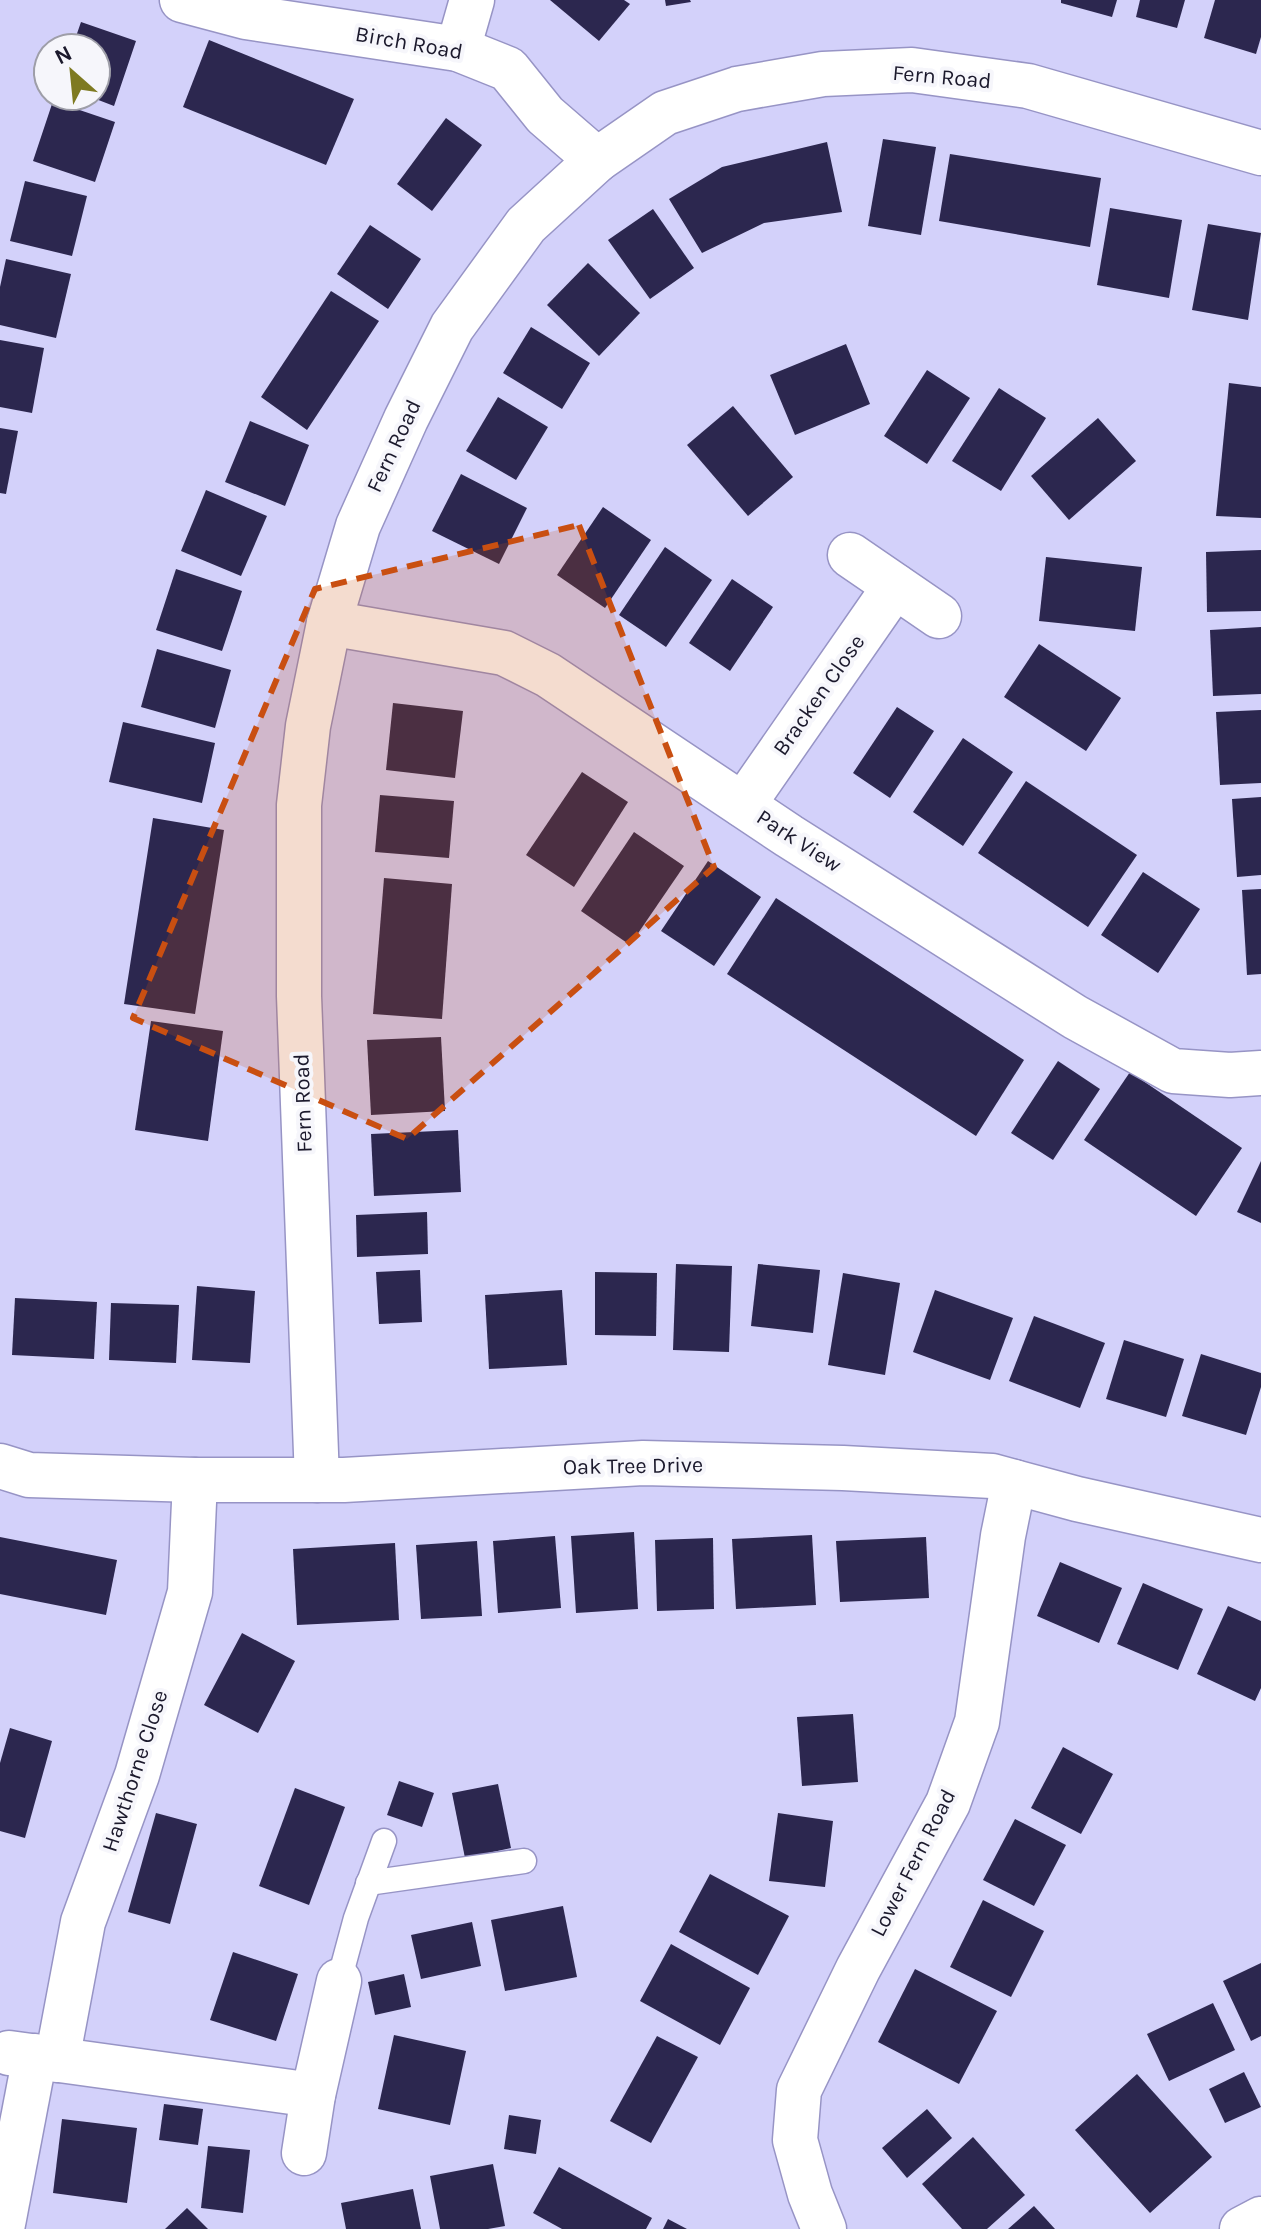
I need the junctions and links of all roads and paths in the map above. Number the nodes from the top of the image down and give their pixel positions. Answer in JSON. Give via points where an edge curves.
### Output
{"nodes":[{"id":1,"x":182,"y":0,"type":"edge"},
{"id":2,"x":472,"y":0,"type":"edge"},
{"id":3,"x":458,"y":49,"type":"junction"},
{"id":4,"x":1261,"y":153,"type":"edge"},
{"id":5,"x":597,"y":160,"type":"junction"},
{"id":6,"x":850,"y":555,"type":"dead end"},
{"id":7,"x":895,"y":586,"type":"junction"},
{"id":8,"x":939,"y":616,"type":"dead end"},
{"id":9,"x":329,"y":623,"type":"junction"},
{"id":10,"x":743,"y":805,"type":"junction"},
{"id":11,"x":1261,"y":1073,"type":"edge"},
{"id":12,"x":0,"y":1466,"type":"edge"},
{"id":13,"x":195,"y":1480,"type":"junction"},
{"id":14,"x":317,"y":1480,"type":"junction"},
{"id":15,"x":1014,"y":1482,"type":"junction"},
{"id":16,"x":1261,"y":1540,"type":"edge"},
{"id":17,"x":384,"y":1841,"type":"dead end"},
{"id":18,"x":524,"y":1861,"type":"dead end"},
{"id":19,"x":368,"y":1883,"type":"junction"},
{"id":20,"x":339,"y":1981,"type":"joint"},
{"id":21,"x":33,"y":2056,"type":"junction"},
{"id":22,"x":313,"y":2095,"type":"junction"},
{"id":23,"x":304,"y":2153,"type":"dead end"},
{"id":24,"x":1261,"y":2219,"type":"edge"},
{"id":25,"x":2,"y":2229,"type":"edge"},
{"id":26,"x":824,"y":2229,"type":"edge"},
{"id":27,"x":1242,"y":2229,"type":"edge"}],
"edges":[{"from":1,"to":3,"type":"street","name":"Birch Road","via":[[246,17]]},
{"from":2,"to":3,"type":"street"},
{"from":3,"to":5,"type":"street","name":"Birch Road","via":[[508,69],[545,115]]},
{"from":4,"to":5,"type":"street","name":"Fern Road","via":[[1028,86],[912,70],[823,74],[737,89],[665,113]]},
{"from":5,"to":9,"type":"street","name":"Fern Road","via":[[526,225],[452,327],[358,526]]},
{"from":6,"to":7,"type":"street"},
{"from":7,"to":8,"type":"street"},
{"from":7,"to":10,"type":"street","name":"Bracken Close"},
{"from":9,"to":10,"type":"street","name":"Park View","via":[[504,653],[548,675]]},
{"from":9,"to":14,"type":"street","name":"Fern Road","via":[[299,805],[299,996]]},
{"from":10,"to":11,"type":"street","name":"Park View","via":[[1075,1017],[1173,1071]]},
{"from":12,"to":13,"type":"street","name":"Oak Tree Drive","via":[[29,1475]]},
{"from":13,"to":14,"type":"street","name":"Oak Tree Drive"},
{"from":13,"to":21,"type":"street","name":"Hawthorne Close","via":[[190,1592],[137,1775]]},
{"from":14,"to":15,"type":"street","name":"Oak Tree Drive","via":[[643,1463],[843,1468],[992,1476]]},
{"from":15,"to":16,"type":"street","name":"Oak Tree Drive"},
{"from":15,"to":26,"type":"street","name":"Lower Fern Road","via":[[977,1722],[948,1803],[799,2090],[795,2140]]},
{"from":17,"to":19,"type":"lane"},
{"from":18,"to":19,"type":"lane"},
{"from":19,"to":20,"type":"lane"},
{"from":20,"to":22,"type":"street"},
{"from":21,"to":22,"type":"street"},
{"from":21,"to":25,"type":"street","name":"Hawthorne Close"},
{"from":22,"to":23,"type":"street"},
{"from":24,"to":27,"type":"street"}]}
